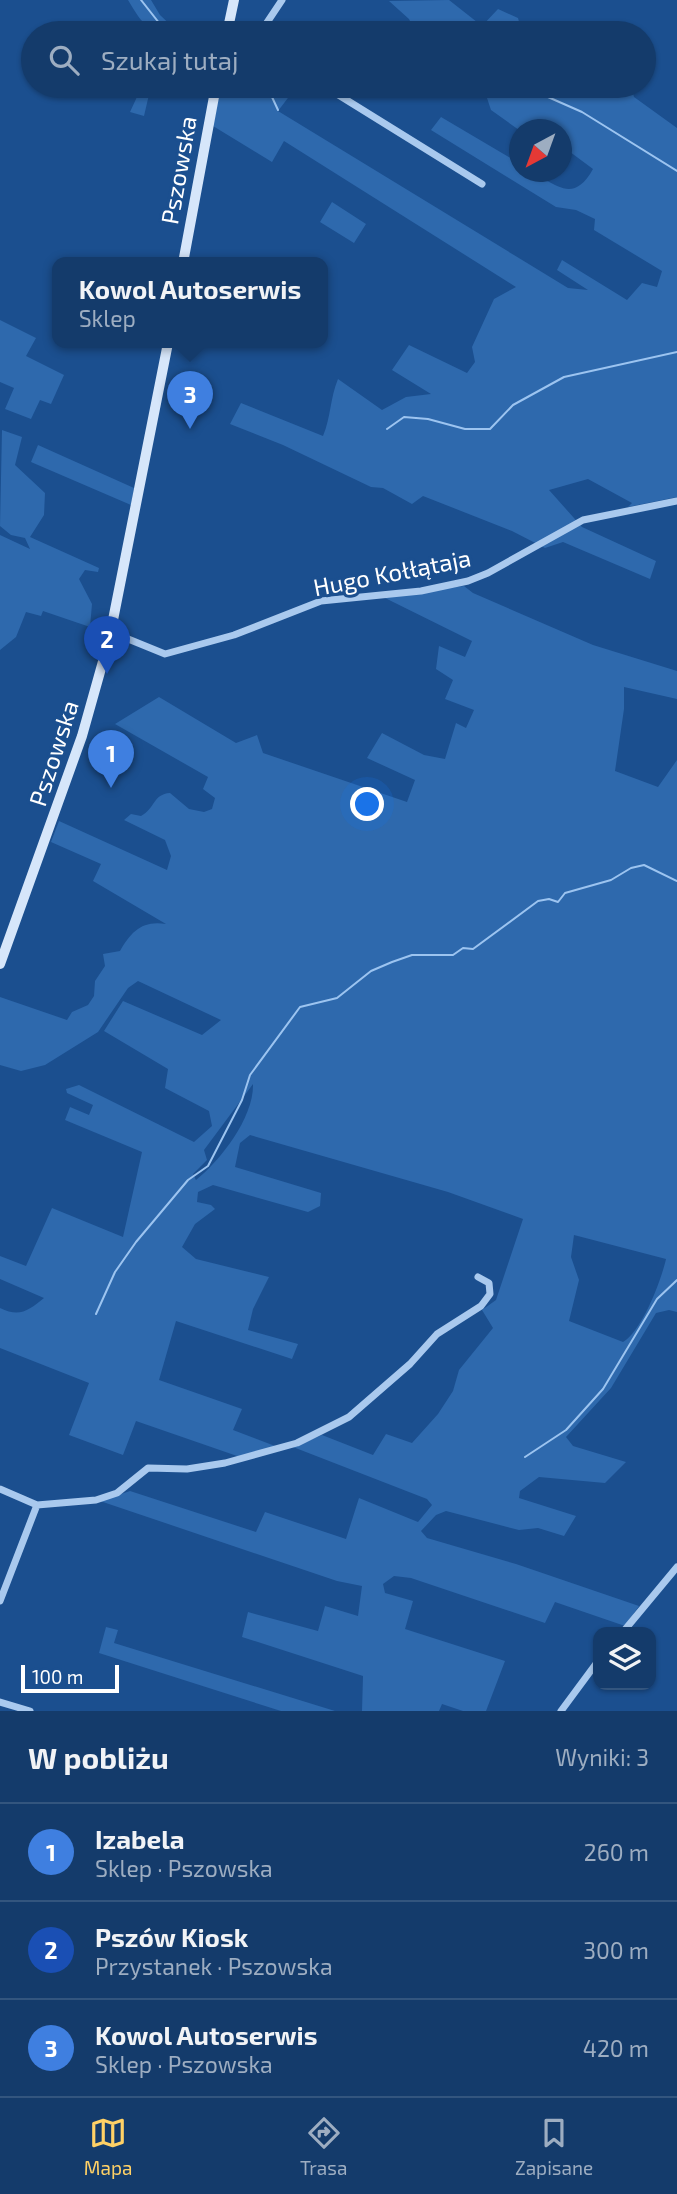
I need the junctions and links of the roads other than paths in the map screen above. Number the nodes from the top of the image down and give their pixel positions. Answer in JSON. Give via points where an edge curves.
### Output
{"nodes":[{"id":1,"x":234,"y":0,"type":"edge"},
{"id":2,"x":282,"y":0,"type":"edge"},
{"id":3,"x":230,"y":21,"type":"edge"},
{"id":4,"x":268,"y":21,"type":"edge"},
{"id":5,"x":214,"y":98,"type":"edge"},
{"id":6,"x":343,"y":98,"type":"edge"},
{"id":7,"x":482,"y":184,"type":"dead end"},
{"id":8,"x":184,"y":257,"type":"edge"},
{"id":9,"x":168,"y":348,"type":"edge"},
{"id":10,"x":677,"y":501,"type":"edge"},
{"id":11,"x":111,"y":632,"type":"junction"},
{"id":12,"x":0,"y":964,"type":"edge"},
{"id":13,"x":478,"y":1277,"type":"dead end"},
{"id":14,"x":0,"y":1489,"type":"edge"},
{"id":15,"x":37,"y":1505,"type":"junction"},
{"id":16,"x":677,"y":1567,"type":"edge"},
{"id":17,"x":0,"y":1601,"type":"edge"},
{"id":18,"x":627,"y":1627,"type":"edge"},
{"id":19,"x":593,"y":1668,"type":"edge"},
{"id":20,"x":0,"y":1702,"type":"edge"},
{"id":21,"x":30,"y":1711,"type":"edge"},
{"id":22,"x":561,"y":1711,"type":"edge"}],
"edges":[{"from":1,"to":3,"type":"main road"},
{"from":2,"to":4,"type":"street"},
{"from":5,"to":8,"type":"main road","name":"Pszowska"},
{"from":6,"to":7,"type":"street"},
{"from":9,"to":11,"type":"main road","name":"Pszowska"},
{"from":10,"to":11,"type":"street","name":"Hugo Kołłątaja","via":[[583,520],[468,581],[421,591],[321,601],[234,635],[165,654]]},
{"from":11,"to":12,"type":"main road","name":"Pszowska","via":[[82,736]]},
{"from":13,"to":15,"type":"street","via":[[489,1283],[490,1294],[481,1306],[437,1334],[381,1391],[328,1428],[243,1459],[187,1469],[148,1468],[117,1493],[96,1500]]},
{"from":14,"to":15,"type":"street"},
{"from":15,"to":17,"type":"street"},
{"from":16,"to":18,"type":"street"},
{"from":19,"to":22,"type":"street"},
{"from":20,"to":21,"type":"street"}]}
